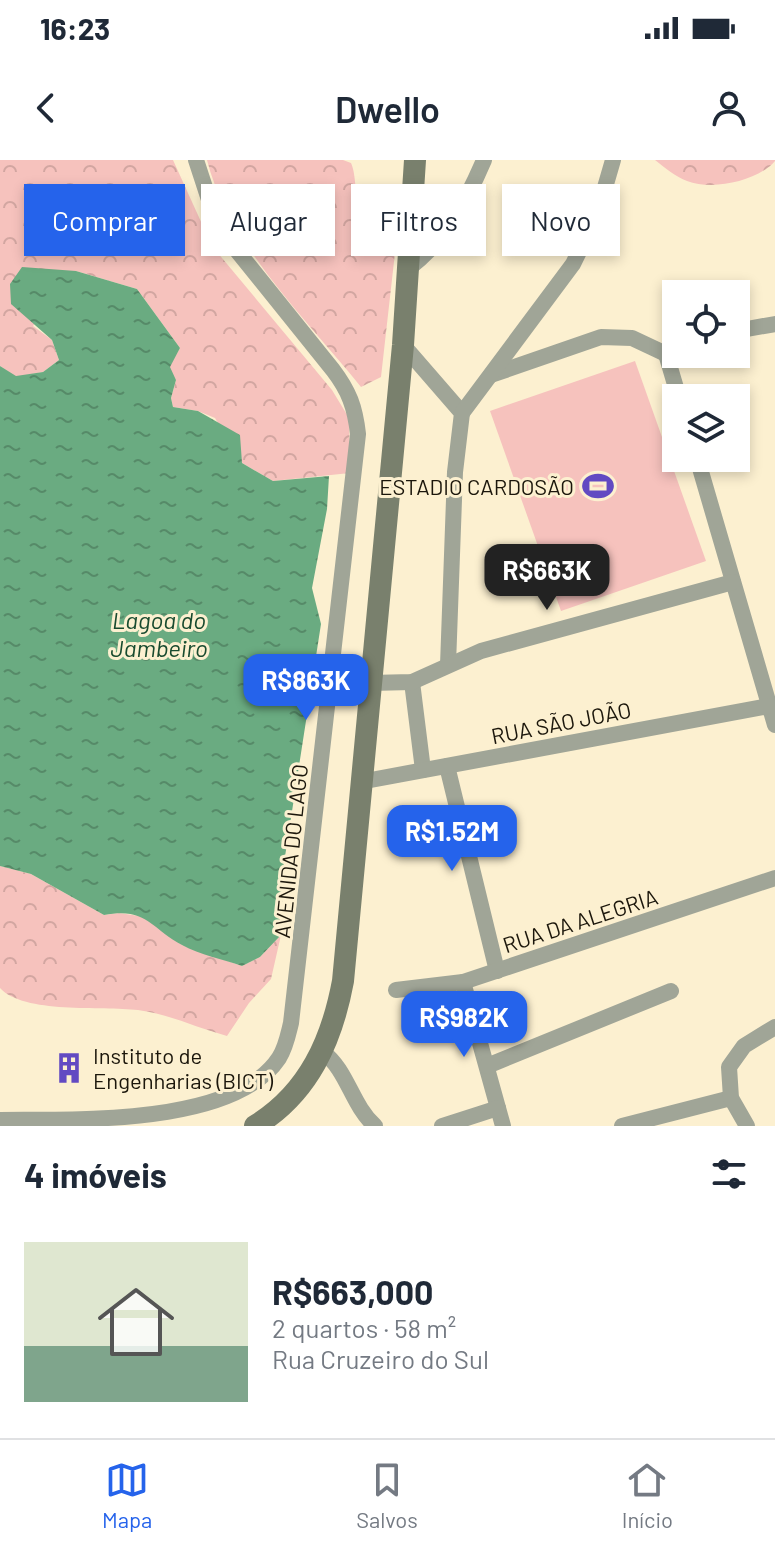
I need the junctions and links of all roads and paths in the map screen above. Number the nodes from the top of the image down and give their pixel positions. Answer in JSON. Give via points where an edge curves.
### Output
{"nodes":[{"id":1,"x":196,"y":160,"type":"edge"},
{"id":2,"x":415,"y":160,"type":"edge"},
{"id":3,"x":484,"y":160,"type":"edge"},
{"id":4,"x":613,"y":160,"type":"edge"},
{"id":5,"x":409,"y":268,"type":"junction"},
{"id":6,"x":775,"y":324,"type":"edge"},
{"id":7,"x":750,"y":328,"type":"edge"},
{"id":8,"x":403,"y":345,"type":"junction"},
{"id":9,"x":662,"y":349,"type":"edge"},
{"id":10,"x":490,"y":375,"type":"junction"},
{"id":11,"x":462,"y":413,"type":"junction"},
{"id":12,"x":701,"y":472,"type":"edge"},
{"id":13,"x":733,"y":582,"type":"junction"},
{"id":14,"x":448,"y":665,"type":"junction"},
{"id":15,"x":412,"y":682,"type":"junction"},
{"id":16,"x":370,"y":683,"type":"junction"},
{"id":17,"x":769,"y":706,"type":"junction"},
{"id":18,"x":775,"y":725,"type":"edge"},
{"id":19,"x":447,"y":766,"type":"junction"},
{"id":20,"x":423,"y":770,"type":"junction"},
{"id":21,"x":360,"y":782,"type":"junction"},
{"id":22,"x":775,"y":878,"type":"edge"},
{"id":23,"x":497,"y":971,"type":"junction"},
{"id":24,"x":463,"y":982,"type":"junction"},
{"id":25,"x":396,"y":990,"type":"dead end"},
{"id":26,"x":671,"y":991,"type":"dead end"},
{"id":27,"x":775,"y":1027,"type":"edge"},
{"id":28,"x":323,"y":1052,"type":"junction"},
{"id":29,"x":487,"y":1066,"type":"junction"},
{"id":30,"x":731,"y":1098,"type":"junction"},
{"id":31,"x":498,"y":1108,"type":"junction"},
{"id":32,"x":0,"y":1120,"type":"edge"},
{"id":33,"x":259,"y":1124,"type":"edge"},
{"id":34,"x":375,"y":1126,"type":"edge"},
{"id":35,"x":442,"y":1126,"type":"edge"},
{"id":36,"x":503,"y":1126,"type":"edge"},
{"id":37,"x":622,"y":1126,"type":"edge"},
{"id":38,"x":747,"y":1126,"type":"edge"}],
"edges":[{"from":1,"to":32,"type":"street","name":"AVENIDA DO LAGO","via":[[213,212],[234,247],[349,390],[357,422],[291,1023],[279,1059],[260,1081],[208,1107],[147,1118]]},
{"from":2,"to":5,"type":"main road"},
{"from":3,"to":5,"type":"street","via":[[452,222],[432,250]]},
{"from":4,"to":10,"type":"street","via":[[597,215],[573,264]]},
{"from":5,"to":8,"type":"main road"},
{"from":6,"to":7,"type":"street"},
{"from":8,"to":11,"type":"street"},
{"from":8,"to":16,"type":"main road"},
{"from":9,"to":10,"type":"street","via":[[632,338],[601,337]]},
{"from":10,"to":11,"type":"street"},
{"from":11,"to":14,"type":"street"},
{"from":12,"to":13,"type":"street"},
{"from":13,"to":14,"type":"street","via":[[481,651]]},
{"from":13,"to":17,"type":"street"},
{"from":14,"to":15,"type":"street"},
{"from":15,"to":16,"type":"street"},
{"from":15,"to":20,"type":"street"},
{"from":16,"to":21,"type":"main road"},
{"from":17,"to":18,"type":"street"},
{"from":17,"to":19,"type":"street","name":"RUA SÃO JOÃO"},
{"from":19,"to":20,"type":"street","name":"RUA SÃO JOÃO"},
{"from":19,"to":23,"type":"street"},
{"from":20,"to":21,"type":"street","name":"RUA SÃO JOÃO"},
{"from":21,"to":28,"type":"main road","via":[[343,981]]},
{"from":22,"to":23,"type":"street","name":"RUA DA ALEGRIA"},
{"from":23,"to":24,"type":"street","name":"RUA DA ALEGRIA"},
{"from":24,"to":25,"type":"street","name":"RUA DA ALEGRIA"},
{"from":24,"to":29,"type":"street"},
{"from":26,"to":29,"type":"street"},
{"from":27,"to":30,"type":"street","via":[[734,1057],[728,1077]]},
{"from":28,"to":33,"type":"main road","via":[[299,1089]]},
{"from":28,"to":34,"type":"street","via":[[335,1061],[362,1114]]},
{"from":29,"to":31,"type":"street"},
{"from":30,"to":37,"type":"street"},
{"from":30,"to":38,"type":"street"},
{"from":31,"to":35,"type":"street"},
{"from":31,"to":36,"type":"street"}]}
